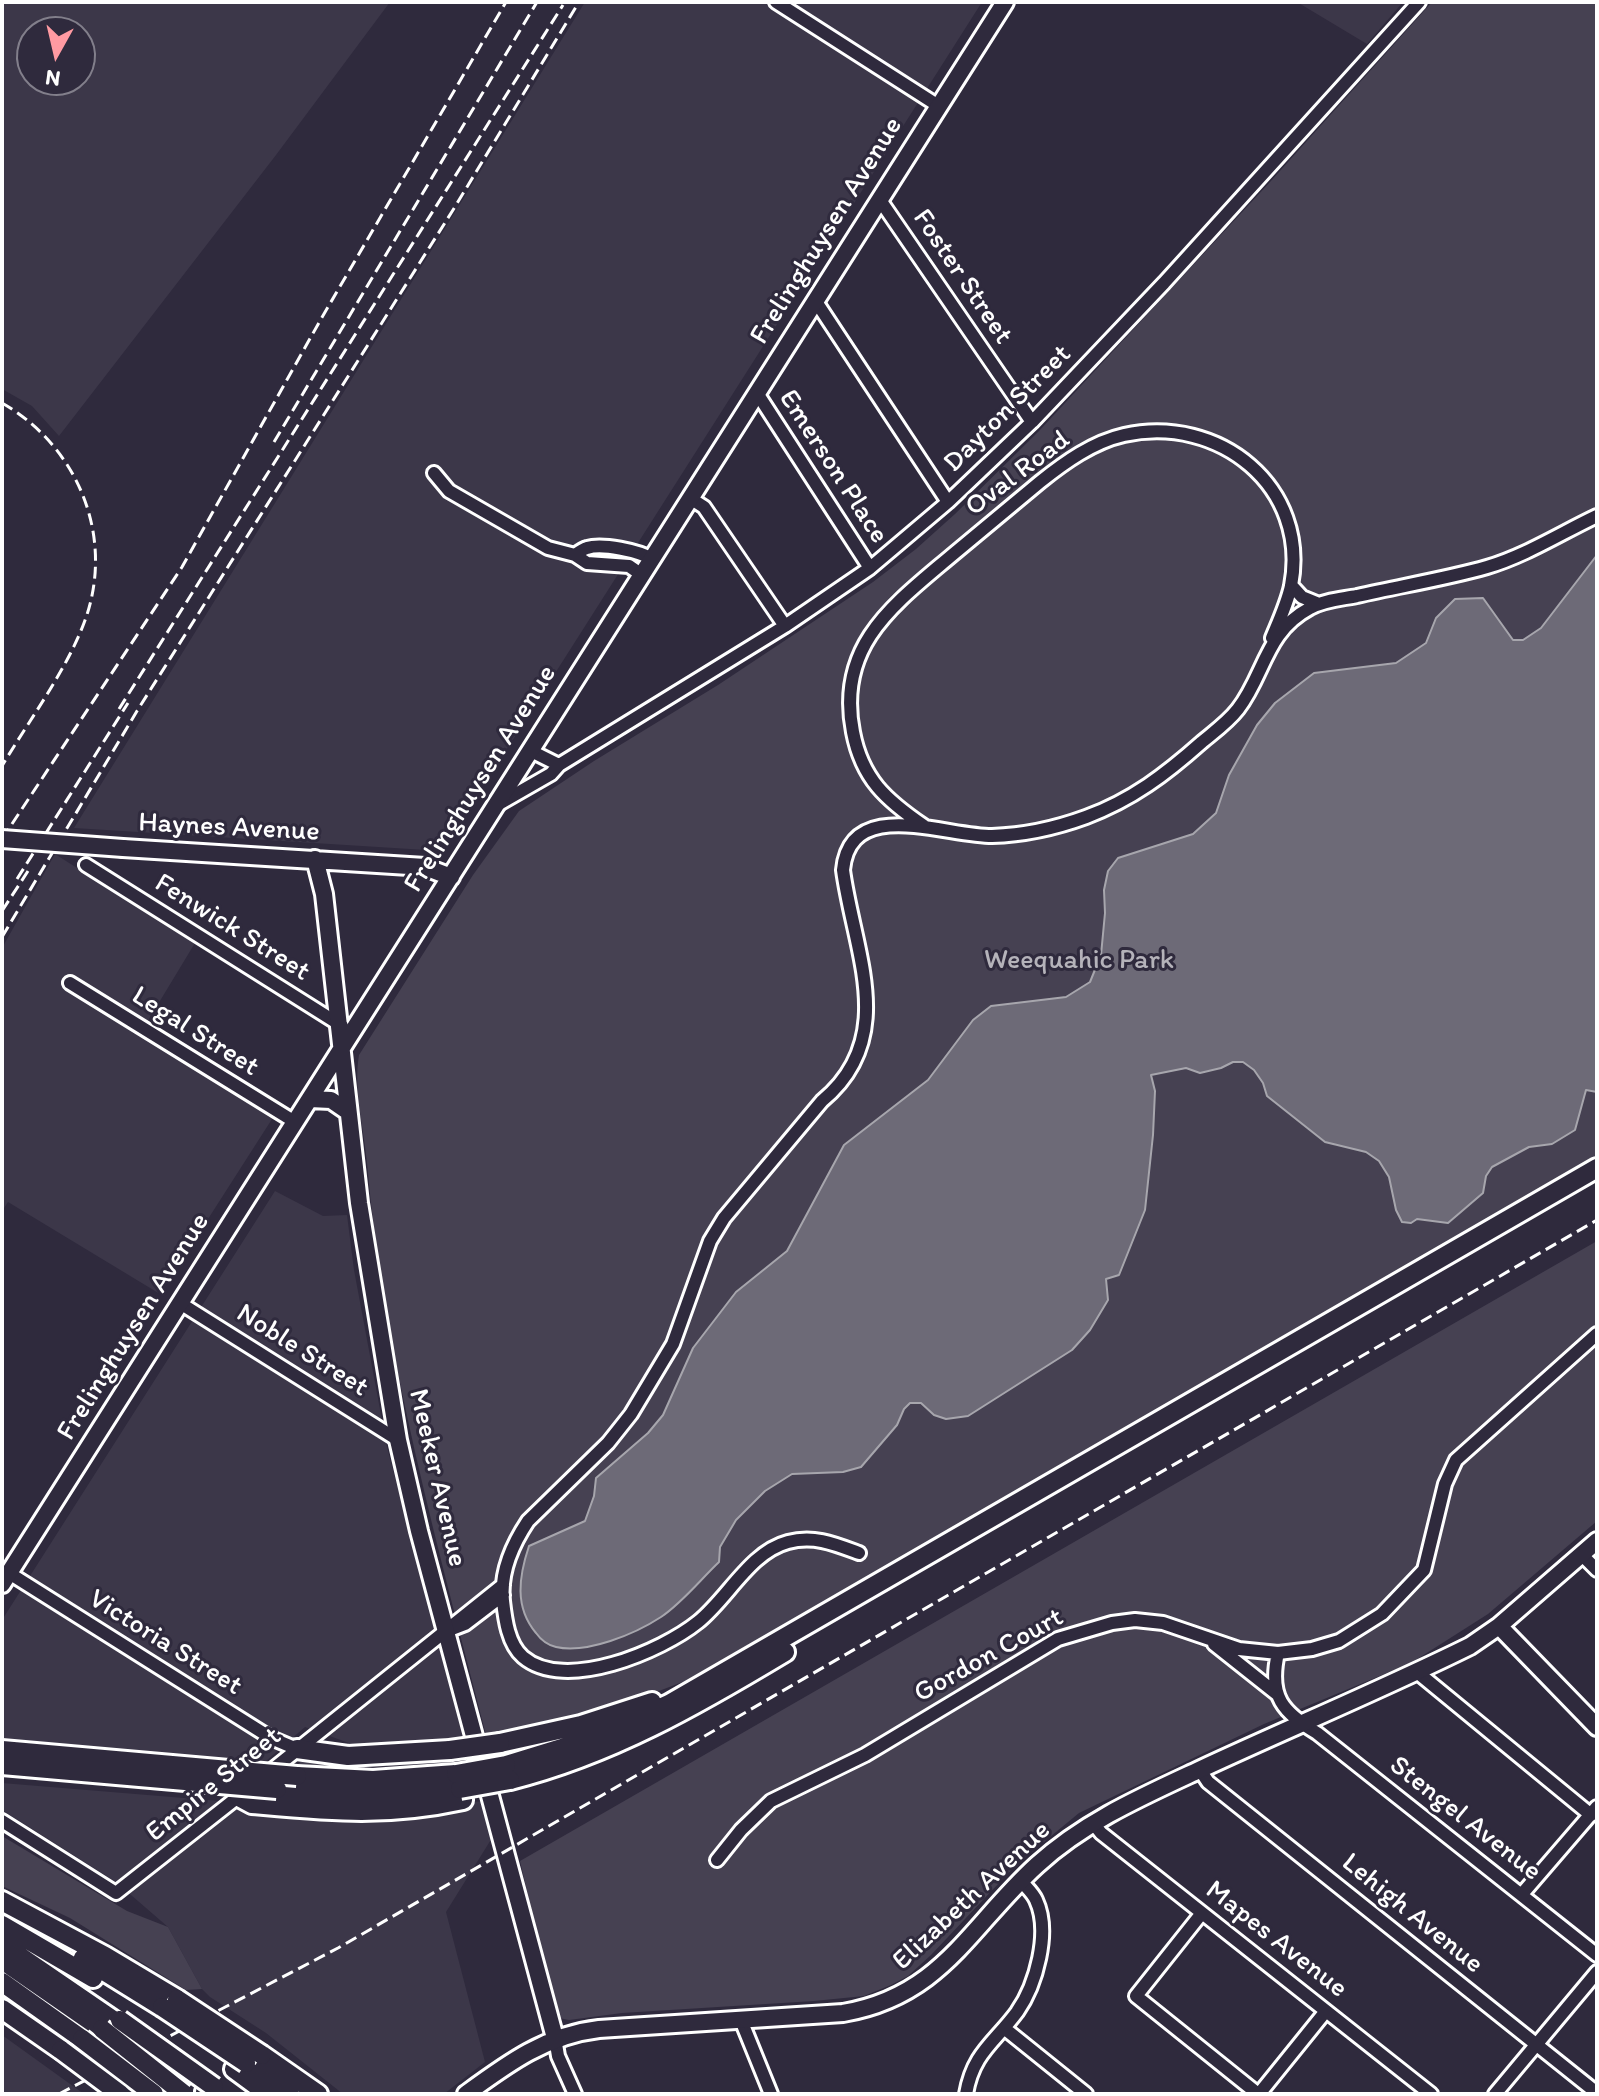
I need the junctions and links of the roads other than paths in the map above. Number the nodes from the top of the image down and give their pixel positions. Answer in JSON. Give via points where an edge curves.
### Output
{"nodes":[{"id":1,"x":776,"y":2,"type":"edge"},
{"id":2,"x":1005,"y":2,"type":"edge"},
{"id":3,"x":1419,"y":2,"type":"edge"},
{"id":4,"x":937,"y":105,"type":"junction"},
{"id":5,"x":880,"y":200,"type":"junction"},
{"id":6,"x":815,"y":300,"type":"junction"},
{"id":7,"x":757,"y":393,"type":"junction"},
{"id":8,"x":1032,"y":422,"type":"junction"},
{"id":9,"x":434,"y":473,"type":"dead end"},
{"id":10,"x":690,"y":498,"type":"junction"},
{"id":11,"x":948,"y":502,"type":"junction"},
{"id":12,"x":1597,"y":516,"type":"edge"},
{"id":13,"x":575,"y":555,"type":"junction"},
{"id":14,"x":652,"y":559,"type":"junction"},
{"id":15,"x":870,"y":568,"type":"junction"},
{"id":16,"x":642,"y":575,"type":"junction"},
{"id":17,"x":1291,"y":585,"type":"junction"},
{"id":18,"x":1319,"y":604,"type":"junction"},
{"id":19,"x":785,"y":626,"type":"junction"},
{"id":20,"x":1268,"y":648,"type":"junction"},
{"id":21,"x":529,"y":750,"type":"junction"},
{"id":22,"x":559,"y":765,"type":"junction"},
{"id":23,"x":495,"y":807,"type":"junction"},
{"id":24,"x":927,"y":827,"type":"junction"},
{"id":25,"x":2,"y":839,"type":"edge"},
{"id":26,"x":315,"y":859,"type":"junction"},
{"id":27,"x":86,"y":865,"type":"dead end"},
{"id":28,"x":451,"y":877,"type":"junction"},
{"id":29,"x":70,"y":983,"type":"dead end"},
{"id":30,"x":345,"y":1028,"type":"junction"},
{"id":31,"x":340,"y":1051,"type":"junction"},
{"id":32,"x":310,"y":1099,"type":"junction"},
{"id":33,"x":347,"y":1111,"type":"junction"},
{"id":34,"x":295,"y":1122,"type":"junction"},
{"id":35,"x":1597,"y":1168,"type":"edge"},
{"id":36,"x":1597,"y":1182,"type":"edge"},
{"id":37,"x":180,"y":1303,"type":"junction"},
{"id":38,"x":1597,"y":1334,"type":"edge"},
{"id":39,"x":398,"y":1440,"type":"junction"},
{"id":40,"x":1597,"y":1541,"type":"edge"},
{"id":41,"x":859,"y":1553,"type":"dead end"},
{"id":42,"x":1582,"y":1555,"type":"junction"},
{"id":43,"x":1597,"y":1570,"type":"edge"},
{"id":44,"x":6,"y":1579,"type":"edge"},
{"id":45,"x":503,"y":1590,"type":"junction"},
{"id":46,"x":1499,"y":1626,"type":"junction"},
{"id":47,"x":448,"y":1631,"type":"junction"},
{"id":48,"x":1209,"y":1639,"type":"junction"},
{"id":49,"x":1278,"y":1653,"type":"junction"},
{"id":50,"x":749,"y":1659,"type":"junction"},
{"id":51,"x":1417,"y":1672,"type":"junction"},
{"id":52,"x":1277,"y":1694,"type":"junction"},
{"id":53,"x":1301,"y":1723,"type":"junction"},
{"id":54,"x":1597,"y":1727,"type":"edge"},
{"id":55,"x":297,"y":1749,"type":"junction"},
{"id":56,"x":2,"y":1750,"type":"edge"},
{"id":57,"x":2,"y":1765,"type":"edge"},
{"id":58,"x":1200,"y":1770,"type":"junction"},
{"id":59,"x":509,"y":1778,"type":"junction"},
{"id":60,"x":460,"y":1787,"type":"junction"},
{"id":61,"x":239,"y":1797,"type":"junction"},
{"id":62,"x":1594,"y":1811,"type":"edge"},
{"id":63,"x":2,"y":1821,"type":"edge"},
{"id":64,"x":1093,"y":1823,"type":"junction"},
{"id":65,"x":717,"y":1860,"type":"dead end"},
{"id":66,"x":1021,"y":1881,"type":"junction"},
{"id":67,"x":1522,"y":1894,"type":"junction"},
{"id":68,"x":2,"y":1901,"type":"edge"},
{"id":69,"x":2,"y":1910,"type":"edge"},
{"id":70,"x":1202,"y":1913,"type":"junction"},
{"id":71,"x":2,"y":1925,"type":"edge"},
{"id":72,"x":2,"y":1944,"type":"edge"},
{"id":73,"x":74,"y":1953,"type":"junction"},
{"id":74,"x":1597,"y":1955,"type":"edge"},
{"id":75,"x":15,"y":1958,"type":"edge"},
{"id":76,"x":1597,"y":1972,"type":"edge"},
{"id":77,"x":163,"y":2007,"type":"junction"},
{"id":78,"x":2,"y":2009,"type":"edge"},
{"id":79,"x":1326,"y":2011,"type":"junction"},
{"id":80,"x":741,"y":2020,"type":"junction"},
{"id":81,"x":113,"y":2023,"type":"junction"},
{"id":82,"x":48,"y":2026,"type":"junction"},
{"id":83,"x":1004,"y":2028,"type":"junction"},
{"id":84,"x":555,"y":2038,"type":"junction"},
{"id":85,"x":1537,"y":2043,"type":"junction"},
{"id":86,"x":72,"y":2044,"type":"junction"},
{"id":87,"x":247,"y":2062,"type":"junction"},
{"id":88,"x":212,"y":2092,"type":"edge"},
{"id":89,"x":1597,"y":2093,"type":"edge"},
{"id":90,"x":120,"y":2094,"type":"edge"},
{"id":91,"x":142,"y":2094,"type":"edge"},
{"id":92,"x":154,"y":2094,"type":"edge"},
{"id":93,"x":184,"y":2094,"type":"edge"},
{"id":94,"x":268,"y":2094,"type":"edge"},
{"id":95,"x":290,"y":2094,"type":"edge"},
{"id":96,"x":318,"y":2094,"type":"edge"},
{"id":97,"x":466,"y":2094,"type":"edge"},
{"id":98,"x":575,"y":2094,"type":"edge"},
{"id":99,"x":771,"y":2094,"type":"edge"},
{"id":100,"x":966,"y":2094,"type":"edge"},
{"id":101,"x":1086,"y":2094,"type":"edge"},
{"id":102,"x":1258,"y":2094,"type":"edge"},
{"id":103,"x":1431,"y":2094,"type":"edge"},
{"id":104,"x":1495,"y":2094,"type":"edge"}],
"edges":[{"from":1,"to":4,"type":"street"},
{"from":2,"to":4,"type":"main road","name":"Frelinghuysen Avenue"},
{"from":3,"to":8,"type":"street","name":"Dayton Street"},
{"from":4,"to":5,"type":"main road","name":"Frelinghuysen Avenue"},
{"from":5,"to":6,"type":"main road","name":"Frelinghuysen Avenue"},
{"from":5,"to":8,"type":"street","name":"Foster Street"},
{"from":6,"to":7,"type":"main road","name":"Frelinghuysen Avenue"},
{"from":6,"to":11,"type":"street"},
{"from":7,"to":10,"type":"main road","name":"Frelinghuysen Avenue"},
{"from":7,"to":15,"type":"street","name":"Emerson Place"},
{"from":8,"to":11,"type":"street","name":"Dayton Street"},
{"from":9,"to":13,"type":"street","via":[[449,491],[548,548]]},
{"from":10,"to":14,"type":"main road","name":"Frelinghuysen Avenue"},
{"from":10,"to":19,"type":"street","via":[[704,507]]},
{"from":11,"to":15,"type":"street","name":"Dayton Street"},
{"from":12,"to":18,"type":"street","via":[[1487,567]]},
{"from":13,"to":14,"type":"street","via":[[588,547],[639,551]]},
{"from":13,"to":16,"type":"street","via":[[587,563],[629,566]]},
{"from":14,"to":16,"type":"main road","name":"Frelinghuysen Avenue"},
{"from":15,"to":19,"type":"street","name":"Dayton Street"},
{"from":16,"to":21,"type":"main road","name":"Frelinghuysen Avenue"},
{"from":17,"to":18,"type":"street"},
{"from":17,"to":20,"type":"street","name":"Oval Road"},
{"from":17,"to":24,"type":"street","name":"Oval Road","via":[[1291,534],[1281,503],[1251,465],[1215,442],[1182,433],[1139,433],[1107,440],[1062,464],[895,602],[860,652],[850,695],[857,750],[883,795]]},
{"from":18,"to":20,"type":"street","via":[[1289,624]]},
{"from":19,"to":22,"type":"street","name":"Dayton Street"},
{"from":20,"to":24,"type":"street","via":[[1238,709],[1160,780],[1136,795],[1037,831],[988,836]]},
{"from":21,"to":22,"type":"street"},
{"from":21,"to":23,"type":"main road","name":"Frelinghuysen Avenue"},
{"from":22,"to":23,"type":"street","name":"Dayton Street"},
{"from":23,"to":28,"type":"main road","name":"Frelinghuysen Avenue"},
{"from":24,"to":45,"type":"street","via":[[876,828],[853,839],[843,869],[867,996],[858,1056],[838,1087],[724,1218],[710,1241],[673,1344],[655,1375],[608,1443],[528,1521],[507,1563]]},
{"from":25,"to":26,"type":"main road","name":"Haynes Avenue","bridge":true},
{"from":26,"to":28,"type":"main road","name":"Haynes Avenue","via":[[425,867]]},
{"from":26,"to":30,"type":"main road"},
{"from":27,"to":30,"type":"street","name":"Fenwick Street"},
{"from":28,"to":30,"type":"main road","name":"Frelinghuysen Avenue"},
{"from":29,"to":34,"type":"street","name":"Legal Street"},
{"from":30,"to":31,"type":"main road","name":"Frelinghuysen Avenue"},
{"from":31,"to":32,"type":"main road","name":"Frelinghuysen Avenue"},
{"from":31,"to":33,"type":"main road","name":"Meeker Avenue"},
{"from":32,"to":33,"type":"main road","via":[[331,1100]]},
{"from":32,"to":34,"type":"main road","name":"Frelinghuysen Avenue"},
{"from":33,"to":39,"type":"main road","name":"Meeker Avenue"},
{"from":34,"to":37,"type":"main road","name":"Frelinghuysen Avenue"},
{"from":35,"to":50,"type":"highway"},
{"from":36,"to":59,"type":"highway","via":[[682,1712],[563,1770]]},
{"from":37,"to":39,"type":"street","name":"Noble Street"},
{"from":37,"to":44,"type":"main road","name":"Frelinghuysen Avenue"},
{"from":38,"to":49,"type":"street","name":"Gordon Court","via":[[1456,1460],[1424,1570],[1382,1614],[1339,1641]]},
{"from":39,"to":47,"type":"main road","name":"Meeker Avenue"},
{"from":40,"to":42,"type":"main road","name":"Elizabeth Avenue"},
{"from":41,"to":45,"type":"street","via":[[816,1538],[787,1542],[763,1555],[698,1622],[676,1636],[652,1650],[575,1671],[524,1658],[510,1634]]},
{"from":42,"to":43,"type":"street"},
{"from":42,"to":46,"type":"main road","name":"Elizabeth Avenue"},
{"from":44,"to":55,"type":"street","name":"Victoria Street"},
{"from":45,"to":47,"type":"street","name":"Empire Street","via":[[465,1624]]},
{"from":46,"to":51,"type":"main road","name":"Elizabeth Avenue"},
{"from":46,"to":54,"type":"main road"},
{"from":47,"to":55,"type":"street","name":"Empire Street"},
{"from":47,"to":84,"type":"main road","name":"Meeker Avenue"},
{"from":48,"to":49,"type":"street","name":"Gordon Court"},
{"from":48,"to":52,"type":"street","name":"Stengel Avenue"},
{"from":48,"to":65,"type":"street","name":"Gordon Court","via":[[1163,1623],[1135,1620],[1058,1639],[865,1755],[771,1801]]},
{"from":49,"to":52,"type":"street"},
{"from":50,"to":55,"type":"highway","bridge":true,"via":[[627,1710],[500,1743],[348,1756]]},
{"from":50,"to":59,"type":"highway","via":[[669,1704]]},
{"from":51,"to":53,"type":"main road","name":"Elizabeth Avenue"},
{"from":51,"to":62,"type":"street"},
{"from":52,"to":53,"type":"street","name":"Stengel Avenue","via":[[1290,1717]]},
{"from":53,"to":58,"type":"main road","name":"Elizabeth Avenue"},
{"from":53,"to":67,"type":"street","name":"Stengel Avenue"},
{"from":55,"to":61,"type":"street","name":"Empire Street"},
{"from":56,"to":60,"type":"highway","bridge":true},
{"from":57,"to":60,"type":"highway","bridge":true,"via":[[381,1795]]},
{"from":58,"to":64,"type":"main road","name":"Elizabeth Avenue"},
{"from":58,"to":85,"type":"street","name":"Lehigh Avenue","via":[[1208,1782]]},
{"from":59,"to":60,"type":"highway"},
{"from":59,"to":60,"type":"highway","bridge":true},
{"from":60,"to":61,"type":"highway","via":[[420,1809],[367,1813],[252,1804]]},
{"from":61,"to":63,"type":"street","name":"Empire Street","via":[[116,1893]]},
{"from":62,"to":67,"type":"street"},
{"from":64,"to":66,"type":"main road","name":"Elizabeth Avenue"},
{"from":64,"to":70,"type":"street","name":"Mapes Avenue"},
{"from":66,"to":80,"type":"main road","name":"Elizabeth Avenue","via":[[939,1968],[898,1998],[843,2013]]},
{"from":66,"to":83,"type":"street","via":[[1040,1911],[1040,1955],[1024,2001]]},
{"from":67,"to":74,"type":"street","name":"Stengel Avenue"},
{"from":68,"to":75,"type":"highway"},
{"from":69,"to":75,"type":"highway"},
{"from":70,"to":79,"type":"street","name":"Mapes Avenue"},
{"from":70,"to":102,"type":"street","via":[[1136,1996]]},
{"from":71,"to":75,"type":"highway"},
{"from":72,"to":75,"type":"highway"},
{"from":73,"to":75,"type":"highway"},
{"from":73,"to":77,"type":"highway"},
{"from":73,"to":77,"type":"highway"},
{"from":75,"to":81,"type":"highway"},
{"from":75,"to":82,"type":"highway"},
{"from":76,"to":85,"type":"street"},
{"from":77,"to":87,"type":"highway"},
{"from":77,"to":87,"type":"highway","bridge":true},
{"from":78,"to":82,"type":"highway"},
{"from":79,"to":102,"type":"street"},
{"from":79,"to":103,"type":"street","name":"Mapes Avenue"},
{"from":80,"to":84,"type":"main road","name":"Elizabeth Avenue","via":[[594,2030]]},
{"from":80,"to":99,"type":"street"},
{"from":81,"to":88,"type":"highway","bridge":true},
{"from":81,"to":93,"type":"highway","bridge":true},
{"from":82,"to":86,"type":"highway"},
{"from":83,"to":100,"type":"street","via":[[977,2058]]},
{"from":83,"to":101,"type":"street"},
{"from":84,"to":97,"type":"main road","name":"Elizabeth Avenue"},
{"from":84,"to":98,"type":"street","name":"Meeker Avenue"},
{"from":85,"to":89,"type":"street","name":"Lehigh Avenue"},
{"from":85,"to":104,"type":"street"},
{"from":86,"to":90,"type":"highway","bridge":true},
{"from":86,"to":91,"type":"highway"},
{"from":86,"to":92,"type":"highway","bridge":true},
{"from":87,"to":94,"type":"highway"},
{"from":87,"to":95,"type":"highway"},
{"from":87,"to":96,"type":"highway"}]}
